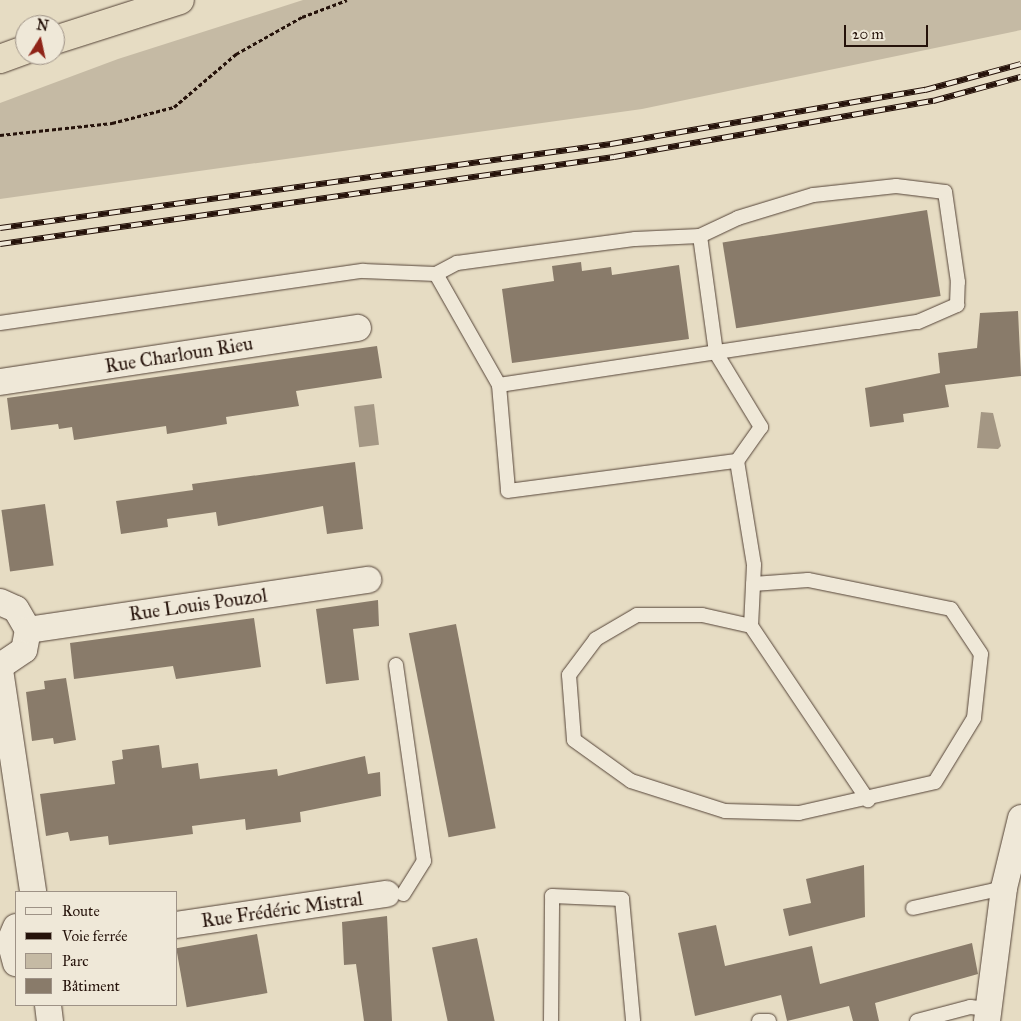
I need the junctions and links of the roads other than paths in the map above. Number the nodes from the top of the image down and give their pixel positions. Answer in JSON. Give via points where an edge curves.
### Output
{"nodes":[{"id":1,"x":180,"y":0,"type":"edge"},
{"id":2,"x":65,"y":37,"type":"edge"},
{"id":3,"x":15,"y":54,"type":"edge"},
{"id":4,"x":0,"y":59,"type":"edge"},
{"id":5,"x":700,"y":236,"type":"junction"},
{"id":6,"x":436,"y":274,"type":"junction"},
{"id":7,"x":0,"y":323,"type":"edge"},
{"id":8,"x":358,"y":328,"type":"dead end"},
{"id":9,"x":716,"y":353,"type":"junction"},
{"id":10,"x":0,"y":382,"type":"edge"},
{"id":11,"x":499,"y":385,"type":"junction"},
{"id":12,"x":737,"y":461,"type":"junction"},
{"id":13,"x":368,"y":580,"type":"dead end"},
{"id":14,"x":753,"y":584,"type":"junction"},
{"id":15,"x":0,"y":602,"type":"edge"},
{"id":16,"x":751,"y":626,"type":"junction"},
{"id":17,"x":28,"y":630,"type":"junction"},
{"id":18,"x":396,"y":665,"type":"dead end"},
{"id":19,"x":0,"y":666,"type":"edge"},
{"id":20,"x":0,"y":670,"type":"edge"},
{"id":21,"x":868,"y":800,"type":"junction"},
{"id":22,"x":1021,"y":818,"type":"edge"},
{"id":23,"x":1004,"y":888,"type":"junction"},
{"id":24,"x":33,"y":891,"type":"edge"},
{"id":25,"x":395,"y":894,"type":"joint"},
{"id":26,"x":913,"y":908,"type":"dead end"},
{"id":27,"x":178,"y":925,"type":"edge"},
{"id":28,"x":48,"y":1006,"type":"edge"},
{"id":29,"x":988,"y":1015,"type":"edge"},
{"id":30,"x":50,"y":1021,"type":"edge"},
{"id":31,"x":551,"y":1021,"type":"edge"},
{"id":32,"x":633,"y":1021,"type":"edge"},
{"id":33,"x":759,"y":1021,"type":"edge"},
{"id":34,"x":769,"y":1021,"type":"edge"},
{"id":35,"x":917,"y":1021,"type":"edge"}],
"edges":[{"from":1,"to":2,"type":"highway"},
{"from":3,"to":4,"type":"highway"},
{"from":5,"to":6,"type":"lane","via":[[635,239],[457,263]]},
{"from":5,"to":9,"type":"lane"},
{"from":5,"to":9,"type":"lane","via":[[738,218],[813,195],[896,186],[945,192],[958,282],[957,305],[918,322]]},
{"from":6,"to":7,"type":"lane","via":[[363,271]]},
{"from":6,"to":11,"type":"lane"},
{"from":8,"to":10,"type":"street","name":"Rue Charloun Rieu"},
{"from":9,"to":11,"type":"lane"},
{"from":9,"to":12,"type":"lane","via":[[761,427]]},
{"from":11,"to":12,"type":"lane","via":[[508,491]]},
{"from":12,"to":14,"type":"lane","via":[[754,565]]},
{"from":13,"to":17,"type":"street","name":"Rue Louis Pouzol"},
{"from":14,"to":16,"type":"lane"},
{"from":14,"to":21,"type":"lane","via":[[808,580],[950,609],[981,654],[974,718],[935,782]]},
{"from":15,"to":17,"type":"street","via":[[16,608]]},
{"from":16,"to":21,"type":"lane"},
{"from":16,"to":21,"type":"lane","via":[[702,615],[637,615],[596,639],[569,675],[574,740],[631,780],[725,811],[799,813]]},
{"from":17,"to":19,"type":"street","via":[[24,650]]},
{"from":18,"to":25,"type":"lane","via":[[424,862]]},
{"from":20,"to":24,"type":"street"},
{"from":22,"to":23,"type":"street"},
{"from":23,"to":26,"type":"lane"},
{"from":23,"to":29,"type":"street"},
{"from":25,"to":27,"type":"street","name":"Rue Frédéric Mistral"},
{"from":28,"to":30,"type":"street"},
{"from":29,"to":35,"type":"lane","via":[[970,1008]]},
{"from":31,"to":32,"type":"lane","via":[[552,896],[622,899]]},
{"from":33,"to":34,"type":"lane"}]}
